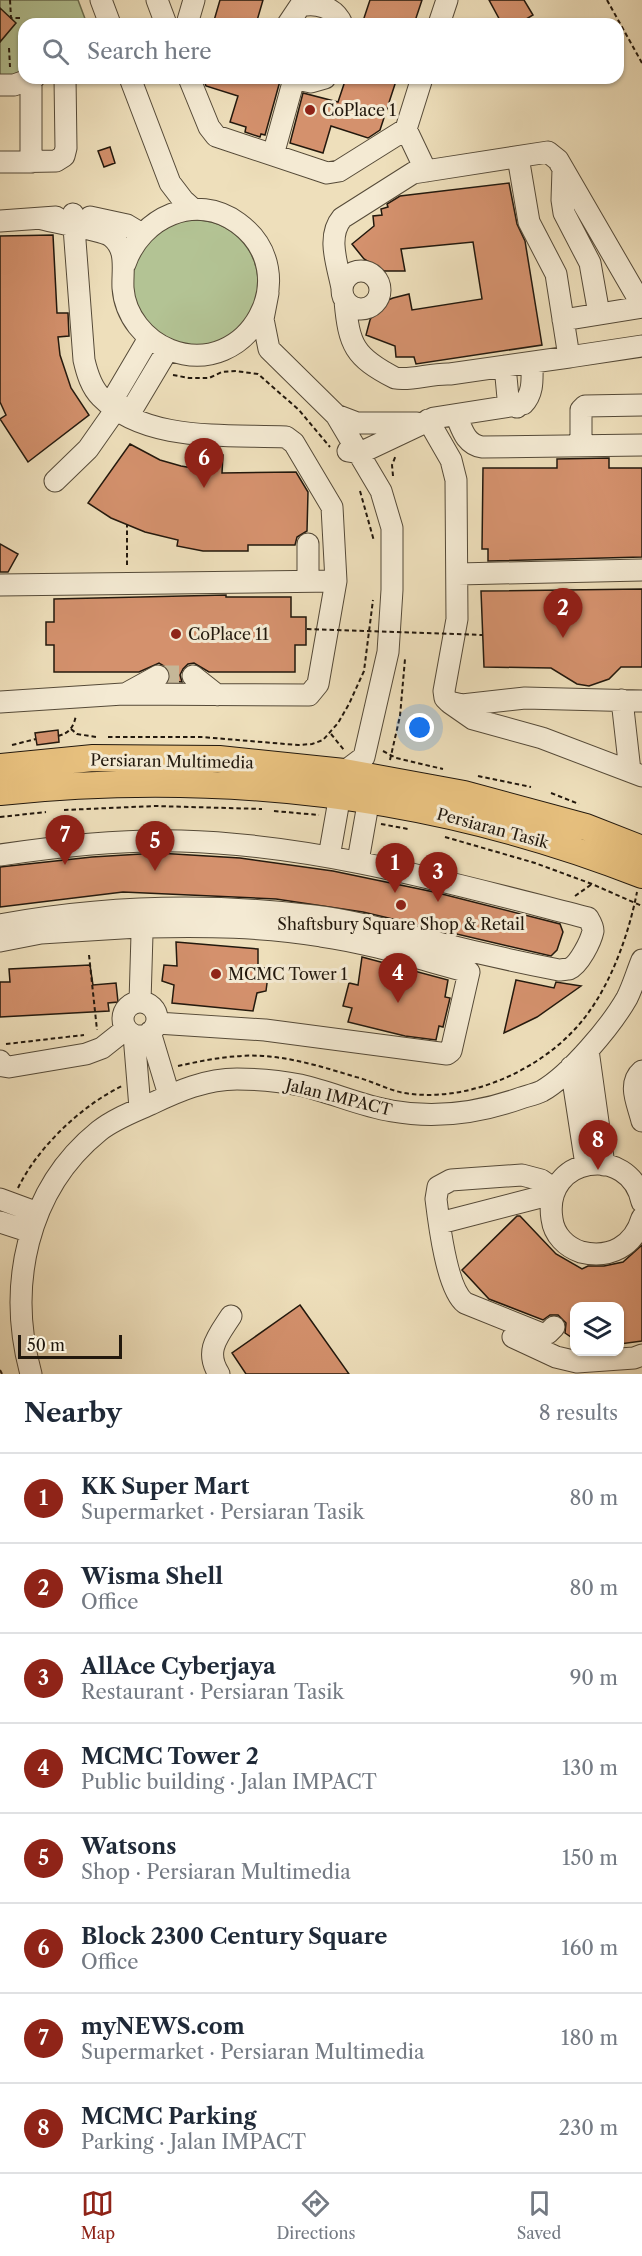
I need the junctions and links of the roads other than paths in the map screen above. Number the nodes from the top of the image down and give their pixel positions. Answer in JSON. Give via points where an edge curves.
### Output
{"nodes":[{"id":1,"x":101,"y":0,"type":"edge"},
{"id":2,"x":157,"y":0,"type":"edge"},
{"id":3,"x":194,"y":0,"type":"edge"},
{"id":4,"x":447,"y":0,"type":"edge"},
{"id":5,"x":108,"y":18,"type":"edge"},
{"id":6,"x":164,"y":18,"type":"edge"},
{"id":7,"x":189,"y":18,"type":"edge"},
{"id":8,"x":292,"y":18,"type":"edge"},
{"id":9,"x":338,"y":18,"type":"edge"},
{"id":10,"x":441,"y":18,"type":"edge"},
{"id":11,"x":33,"y":84,"type":"edge"},
{"id":12,"x":65,"y":84,"type":"edge"},
{"id":13,"x":132,"y":84,"type":"edge"},
{"id":14,"x":192,"y":84,"type":"edge"},
{"id":15,"x":292,"y":84,"type":"edge"},
{"id":16,"x":420,"y":84,"type":"edge"},
{"id":17,"x":406,"y":129,"type":"junction"},
{"id":18,"x":273,"y":155,"type":"junction"},
{"id":19,"x":518,"y":157,"type":"junction"},
{"id":20,"x":0,"y":162,"type":"edge"},
{"id":21,"x":31,"y":162,"type":"junction"},
{"id":22,"x":563,"y":168,"type":"junction"},
{"id":23,"x":426,"y":171,"type":"junction"},
{"id":24,"x":170,"y":183,"type":"junction"},
{"id":25,"x":193,"y":210,"type":"junction"},
{"id":26,"x":170,"y":214,"type":"junction"},
{"id":27,"x":0,"y":221,"type":"edge"},
{"id":28,"x":73,"y":221,"type":"junction"},
{"id":29,"x":142,"y":234,"type":"junction"},
{"id":30,"x":125,"y":264,"type":"junction"},
{"id":31,"x":268,"y":293,"type":"junction"},
{"id":32,"x":642,"y":306,"type":"edge"},
{"id":33,"x":599,"y":314,"type":"junction"},
{"id":34,"x":563,"y":320,"type":"junction"},
{"id":35,"x":149,"y":338,"type":"junction"},
{"id":36,"x":642,"y":346,"type":"edge"},
{"id":37,"x":168,"y":349,"type":"junction"},
{"id":38,"x":216,"y":352,"type":"junction"},
{"id":39,"x":569,"y":357,"type":"junction"},
{"id":40,"x":532,"y":363,"type":"junction"},
{"id":41,"x":505,"y":366,"type":"junction"},
{"id":42,"x":642,"y":405,"type":"edge"},
{"id":43,"x":517,"y":407,"type":"junction"},
{"id":44,"x":116,"y":409,"type":"junction"},
{"id":45,"x":336,"y":415,"type":"junction"},
{"id":46,"x":456,"y":415,"type":"junction"},
{"id":47,"x":424,"y":422,"type":"junction"},
{"id":48,"x":642,"y":445,"type":"edge"},
{"id":49,"x":580,"y":446,"type":"junction"},
{"id":50,"x":354,"y":452,"type":"junction"},
{"id":51,"x":55,"y":481,"type":"dead end"},
{"id":52,"x":308,"y":544,"type":"dead end"},
{"id":53,"x":642,"y":570,"type":"edge"},
{"id":54,"x":458,"y":574,"type":"junction"},
{"id":55,"x":308,"y":581,"type":"junction"},
{"id":56,"x":336,"y":581,"type":"junction"},
{"id":57,"x":0,"y":585,"type":"edge"},
{"id":58,"x":158,"y":676,"type":"tunnel mouth"},
{"id":59,"x":193,"y":676,"type":"tunnel mouth"},
{"id":60,"x":123,"y":694,"type":"junction"},
{"id":61,"x":217,"y":695,"type":"junction"},
{"id":62,"x":632,"y":701,"type":"edge"},
{"id":63,"x":0,"y":702,"type":"edge"},
{"id":64,"x":452,"y":703,"type":"junction"},
{"id":65,"x":634,"y":738,"type":"edge"},
{"id":66,"x":4,"y":756,"type":"edge"},
{"id":67,"x":636,"y":773,"type":"edge"},
{"id":68,"x":356,"y":788,"type":"junction"},
{"id":69,"x":0,"y":792,"type":"edge"},
{"id":70,"x":642,"y":849,"type":"edge"},
{"id":71,"x":0,"y":855,"type":"edge"},
{"id":72,"x":329,"y":856,"type":"junction"},
{"id":73,"x":358,"y":861,"type":"junction"},
{"id":74,"x":641,"y":875,"type":"edge"},
{"id":75,"x":0,"y":925,"type":"edge"},
{"id":76,"x":142,"y":929,"type":"junction"},
{"id":77,"x":0,"y":941,"type":"edge"},
{"id":78,"x":642,"y":960,"type":"edge"},
{"id":79,"x":140,"y":1002,"type":"junction"},
{"id":80,"x":142,"y":1030,"type":"junction"},
{"id":81,"x":588,"y":1050,"type":"junction"},
{"id":82,"x":0,"y":1061,"type":"edge"},
{"id":83,"x":571,"y":1066,"type":"junction"},
{"id":84,"x":642,"y":1071,"type":"edge"},
{"id":85,"x":169,"y":1095,"type":"junction"},
{"id":86,"x":140,"y":1108,"type":"junction"},
{"id":87,"x":642,"y":1120,"type":"edge"},
{"id":88,"x":595,"y":1165,"type":"junction"},
{"id":89,"x":553,"y":1192,"type":"junction"},
{"id":90,"x":642,"y":1199,"type":"edge"},
{"id":91,"x":5,"y":1201,"type":"edge"},
{"id":92,"x":642,"y":1218,"type":"edge"},
{"id":93,"x":0,"y":1222,"type":"edge"},
{"id":94,"x":34,"y":1222,"type":"junction"},
{"id":95,"x":440,"y":1223,"type":"junction"},
{"id":96,"x":455,"y":1291,"type":"junction"},
{"id":97,"x":231,"y":1316,"type":"dead end"},
{"id":98,"x":554,"y":1327,"type":"dead end"},
{"id":99,"x":642,"y":1355,"type":"edge"},
{"id":100,"x":31,"y":1374,"type":"edge"},
{"id":101,"x":219,"y":1374,"type":"edge"}],
"edges":[{"from":1,"to":5,"type":"street"},
{"from":2,"to":6,"type":"street"},
{"from":3,"to":7,"type":"street"},
{"from":4,"to":10,"type":"street"},
{"from":8,"to":9,"type":"street","via":[[306,4],[323,6]]},
{"from":11,"to":21,"type":"street"},
{"from":12,"to":21,"type":"street","via":[[64,156],[56,161]]},
{"from":13,"to":24,"type":"street"},
{"from":14,"to":18,"type":"street","via":[[216,136]]},
{"from":15,"to":18,"type":"street"},
{"from":16,"to":17,"type":"street"},
{"from":17,"to":18,"type":"street","via":[[333,173]]},
{"from":17,"to":23,"type":"street"},
{"from":19,"to":22,"type":"street","via":[[548,152]]},
{"from":19,"to":23,"type":"street"},
{"from":19,"to":34,"type":"street","via":[[529,222],[556,274]]},
{"from":20,"to":21,"type":"street"},
{"from":22,"to":32,"type":"street"},
{"from":22,"to":33,"type":"street","via":[[564,213],[590,263]]},
{"from":23,"to":41,"type":"street","via":[[413,173],[337,224],[333,237],[353,346],[395,378]]},
{"from":24,"to":25,"type":"street"},
{"from":24,"to":26,"type":"street"},
{"from":25,"to":26,"type":"street"},
{"from":25,"to":31,"type":"street","via":[[227,216],[254,238],[265,258]]},
{"from":26,"to":29,"type":"street"},
{"from":27,"to":28,"type":"street"},
{"from":28,"to":29,"type":"street","via":[[127,225]]},
{"from":28,"to":30,"type":"street","via":[[111,236]]},
{"from":28,"to":44,"type":"street","via":[[84,360],[94,388]]},
{"from":29,"to":30,"type":"street"},
{"from":30,"to":35,"type":"street","via":[[126,304]]},
{"from":31,"to":38,"type":"street","via":[[261,315],[247,334]]},
{"from":31,"to":45,"type":"street","via":[[263,320],[269,349]]},
{"from":32,"to":33,"type":"street"},
{"from":33,"to":34,"type":"street"},
{"from":34,"to":39,"type":"street"},
{"from":35,"to":37,"type":"street"},
{"from":35,"to":44,"type":"street","via":[[116,393]]},
{"from":36,"to":39,"type":"street"},
{"from":37,"to":38,"type":"street","via":[[187,354]]},
{"from":37,"to":44,"type":"street","via":[[134,406]]},
{"from":38,"to":50,"type":"street","via":[[242,349],[264,358],[326,417]]},
{"from":39,"to":40,"type":"street"},
{"from":40,"to":41,"type":"street"},
{"from":40,"to":43,"type":"street","via":[[529,399]]},
{"from":41,"to":43,"type":"street","via":[[508,398]]},
{"from":42,"to":49,"type":"street","via":[[585,406],[581,410]]},
{"from":43,"to":46,"type":"street"},
{"from":44,"to":51,"type":"street","via":[[87,449]]},
{"from":44,"to":56,"type":"street","via":[[155,428],[286,437],[294,443],[332,507]]},
{"from":45,"to":47,"type":"street","via":[[357,423]]},
{"from":45,"to":50,"type":"street"},
{"from":46,"to":47,"type":"street"},
{"from":46,"to":49,"type":"street","via":[[465,437],[476,446]]},
{"from":47,"to":50,"type":"street"},
{"from":47,"to":54,"type":"street","via":[[455,470]]},
{"from":48,"to":49,"type":"street"},
{"from":50,"to":68,"type":"street","via":[[383,530],[392,567],[388,652]]},
{"from":52,"to":55,"type":"street"},
{"from":53,"to":54,"type":"street"},
{"from":54,"to":64,"type":"street","via":[[457,619],[444,690],[445,698]]},
{"from":55,"to":56,"type":"street"},
{"from":55,"to":57,"type":"street"},
{"from":56,"to":61,"type":"street","via":[[318,684],[309,695]]},
{"from":58,"to":60,"type":"street"},
{"from":59,"to":61,"type":"street"},
{"from":60,"to":61,"type":"street"},
{"from":60,"to":63,"type":"street"},
{"from":62,"to":64,"type":"street","via":[[525,698]]},
{"from":62,"to":65,"type":"street"},
{"from":64,"to":67,"type":"street","via":[[473,718],[542,738]]},
{"from":65,"to":67,"type":"street"},
{"from":66,"to":68,"type":"main road","name":"Persiaran Multimedia","via":[[219,759]]},
{"from":68,"to":69,"type":"main road","name":"Persiaran Multimedia","via":[[104,784]]},
{"from":68,"to":70,"type":"main road","name":"Persiaran Tasik","via":[[464,794],[586,827]]},
{"from":68,"to":72,"type":"street"},
{"from":68,"to":73,"type":"street"},
{"from":68,"to":74,"type":"main road","name":"Persiaran Tasik","via":[[548,842]]},
{"from":71,"to":72,"type":"street","via":[[111,843],[181,841]]},
{"from":72,"to":73,"type":"street"},
{"from":73,"to":75,"type":"street","via":[[588,918],[592,924],[591,938],[575,965],[559,970],[367,926],[263,911],[151,907],[48,916]]},
{"from":76,"to":77,"type":"street","via":[[40,933]]},
{"from":76,"to":79,"type":"street"},
{"from":76,"to":80,"type":"street","via":[[226,926],[321,936],[469,972],[451,1051],[447,1054],[265,1030]]},
{"from":78,"to":81,"type":"street","name":"Jalan IMPACT","via":[[628,996]]},
{"from":79,"to":80,"type":"street","via":[[154,1008]]},
{"from":79,"to":80,"type":"street","via":[[126,1008],[123,1018]]},
{"from":80,"to":82,"type":"street","via":[[86,1054],[9,1066]]},
{"from":80,"to":85,"type":"street"},
{"from":80,"to":86,"type":"street","via":[[137,1078]]},
{"from":81,"to":83,"type":"street","name":"Jalan IMPACT"},
{"from":81,"to":88,"type":"street"},
{"from":83,"to":85,"type":"street","name":"Jalan IMPACT","via":[[542,1091],[493,1108],[444,1116],[392,1111],[300,1085],[264,1081],[213,1082]]},
{"from":83,"to":88,"type":"street"},
{"from":84,"to":87,"type":"street","via":[[634,1084]]},
{"from":85,"to":86,"type":"street","name":"Jalan IMPACT"},
{"from":86,"to":94,"type":"street","name":"Jalan IMPACT","via":[[99,1131],[75,1154],[57,1176]]},
{"from":88,"to":89,"type":"street","via":[[567,1173]]},
{"from":88,"to":90,"type":"street","via":[[622,1170],[630,1176]]},
{"from":89,"to":92,"type":"street","via":[[551,1213],[558,1236],[584,1252],[616,1250],[634,1238]]},
{"from":89,"to":95,"type":"street"},
{"from":89,"to":95,"type":"street","via":[[541,1180],[522,1175],[451,1180],[436,1192]]},
{"from":91,"to":94,"type":"street"},
{"from":93,"to":94,"type":"street"},
{"from":94,"to":100,"type":"street","name":"Jalan IMPACT","via":[[21,1283],[21,1317]]},
{"from":95,"to":96,"type":"street"},
{"from":96,"to":98,"type":"street","via":[[465,1304],[533,1331],[542,1334]]},
{"from":96,"to":99,"type":"street","via":[[468,1316],[565,1360]]},
{"from":97,"to":101,"type":"street","via":[[214,1344],[213,1365]]}]}
